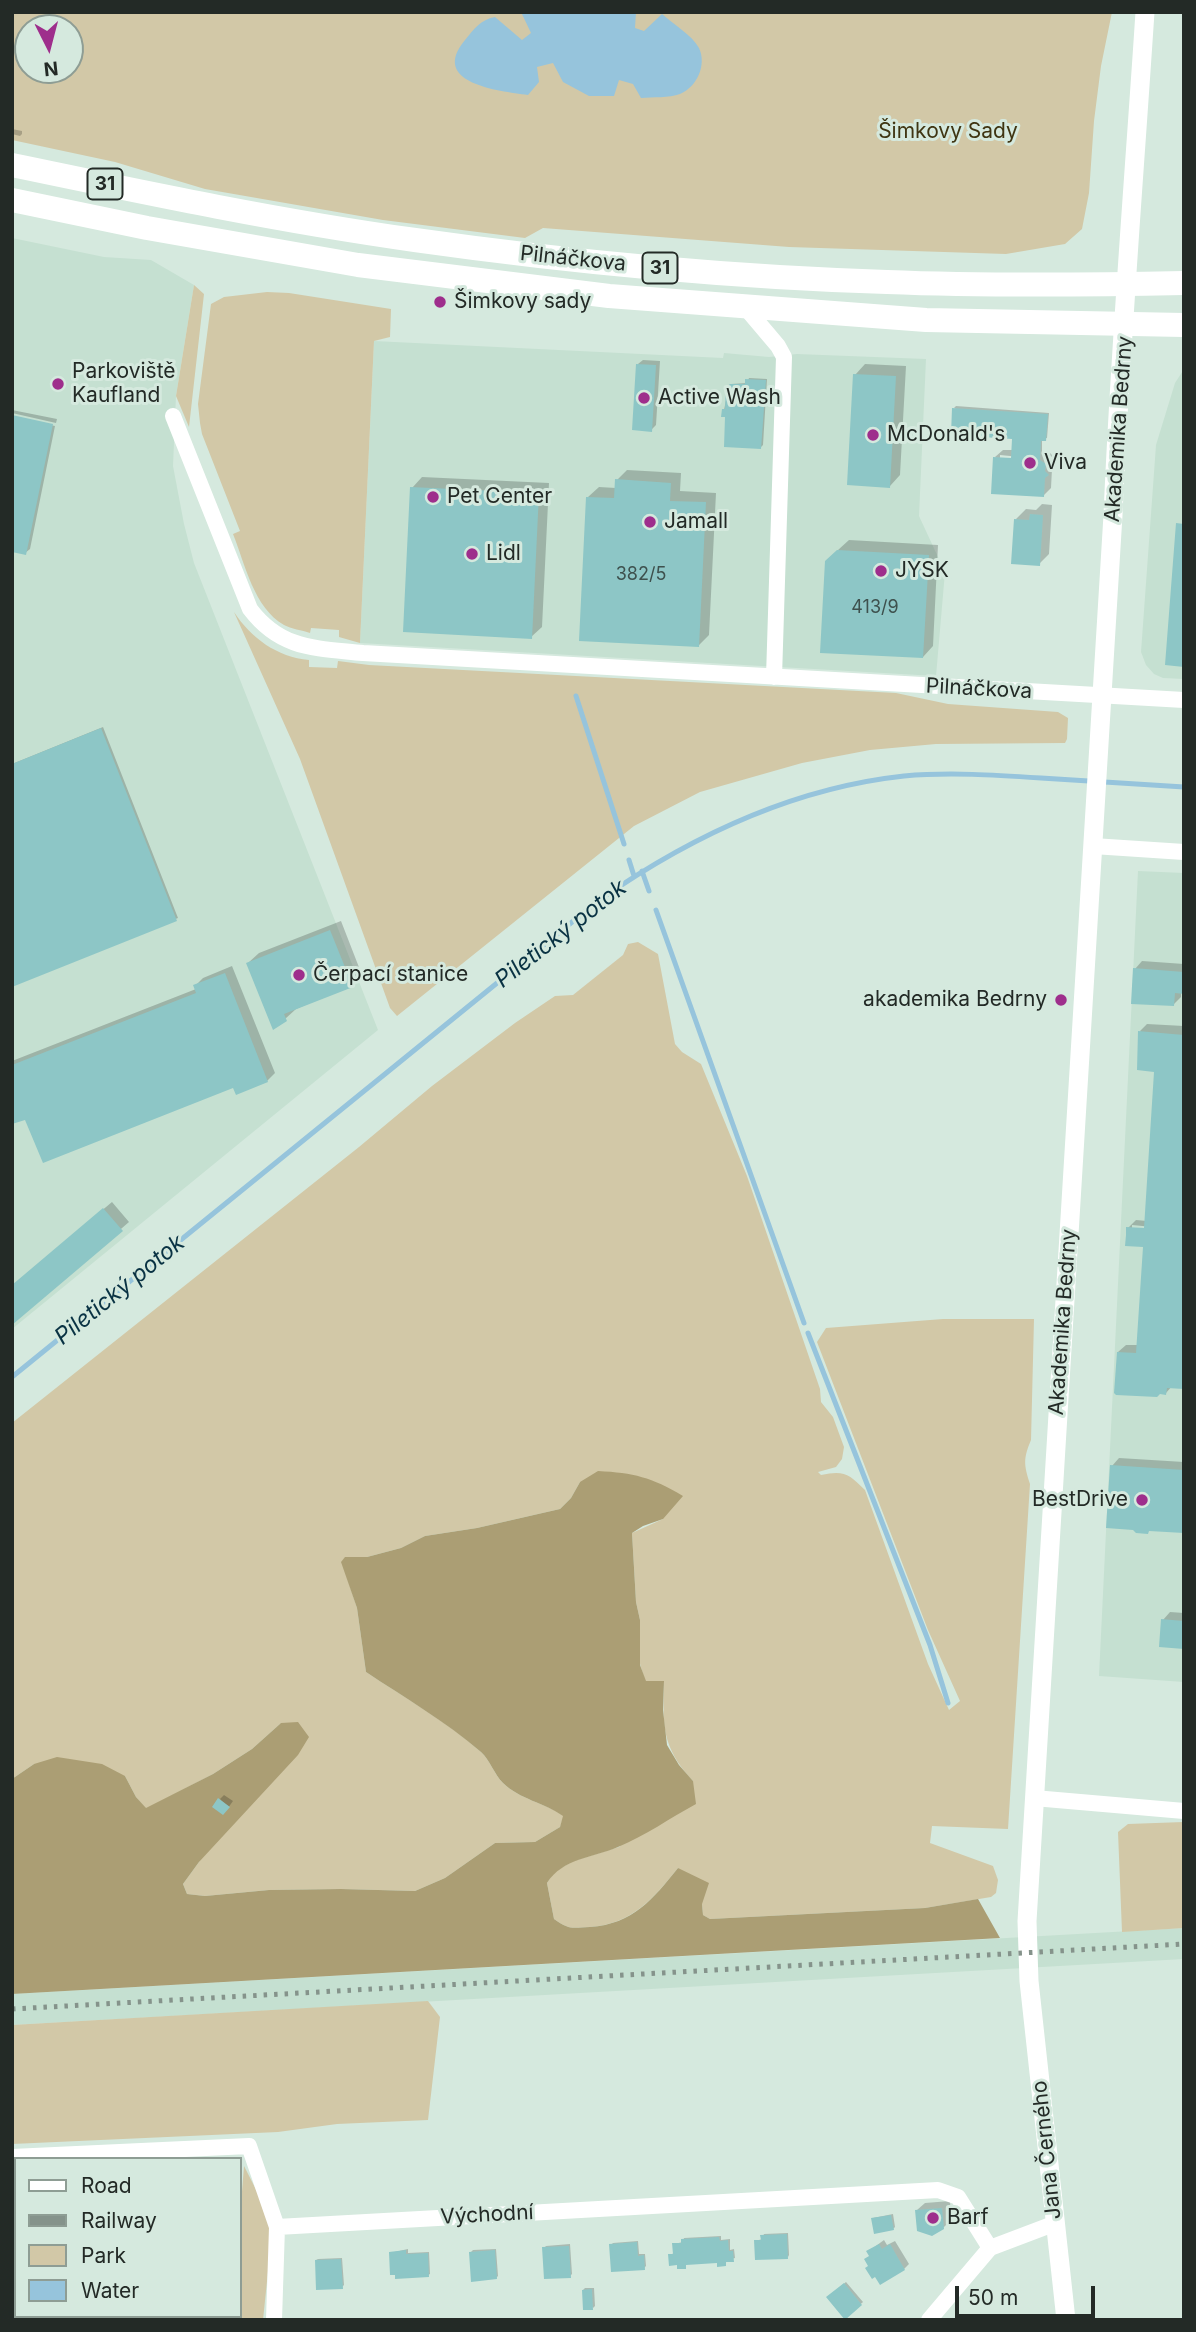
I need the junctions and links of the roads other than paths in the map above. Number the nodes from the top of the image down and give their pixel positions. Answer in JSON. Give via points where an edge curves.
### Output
{"nodes":[{"id":1,"x":1144,"y":12,"type":"edge"},
{"id":2,"x":12,"y":165,"type":"edge"},
{"id":3,"x":12,"y":200,"type":"edge"},
{"id":4,"x":1128,"y":284,"type":"junction"},
{"id":5,"x":1184,"y":284,"type":"edge"},
{"id":6,"x":745,"y":307,"type":"junction"},
{"id":7,"x":1125,"y":325,"type":"junction"},
{"id":8,"x":1184,"y":325,"type":"edge"},
{"id":9,"x":173,"y":416,"type":"dead end"},
{"id":10,"x":774,"y":677,"type":"junction"},
{"id":11,"x":1102,"y":696,"type":"junction"},
{"id":12,"x":1184,"y":700,"type":"edge"},
{"id":13,"x":1093,"y":846,"type":"junction"},
{"id":14,"x":1184,"y":852,"type":"edge"},
{"id":15,"x":1034,"y":1798,"type":"junction"},
{"id":16,"x":1184,"y":1811,"type":"edge"},
{"id":17,"x":1027,"y":1942,"type":"joint"},
{"id":18,"x":12,"y":2157,"type":"edge"},
{"id":19,"x":1056,"y":2222,"type":"junction"},
{"id":20,"x":277,"y":2227,"type":"junction"},
{"id":21,"x":990,"y":2248,"type":"junction"},
{"id":22,"x":274,"y":2320,"type":"edge"},
{"id":23,"x":929,"y":2320,"type":"edge"},
{"id":24,"x":1066,"y":2320,"type":"edge"}],
"edges":[{"from":1,"to":4,"type":"street","name":"Akademika Bedrny"},
{"from":2,"to":4,"type":"main road","name":"Pilnáčkova","number":"31","via":[[305,223],[574,259],[814,279]]},
{"from":3,"to":6,"type":"main road","name":"Pilnáčkova","number":"31","via":[[358,265],[609,296]]},
{"from":4,"to":5,"type":"main road","name":"Pilnáčkova","number":"31"},
{"from":4,"to":7,"type":"street","name":"Akademika Bedrny"},
{"from":6,"to":7,"type":"main road","name":"Pilnáčkova","number":"31","via":[[914,319]]},
{"from":6,"to":10,"type":"street","via":[[784,357]]},
{"from":7,"to":8,"type":"main road","name":"Pilnáčkova","number":"31"},
{"from":7,"to":11,"type":"street","name":"Akademika Bedrny"},
{"from":9,"to":10,"type":"street","name":"Pilnáčkova","via":[[250,609],[270,632],[286,640],[363,653]]},
{"from":10,"to":11,"type":"street","name":"Pilnáčkova"},
{"from":11,"to":12,"type":"street","name":"Pilnáčkova"},
{"from":11,"to":13,"type":"street","name":"Akademika Bedrny"},
{"from":13,"to":14,"type":"street"},
{"from":13,"to":15,"type":"street","name":"Akademika Bedrny"},
{"from":15,"to":16,"type":"street"},
{"from":15,"to":17,"type":"street","name":"Akademika Bedrny"},
{"from":17,"to":19,"type":"street","name":"Jana Černého"},
{"from":18,"to":20,"type":"street","via":[[249,2146]]},
{"from":19,"to":21,"type":"street"},
{"from":19,"to":24,"type":"street","name":"Jana Černého"},
{"from":20,"to":21,"type":"street","name":"Východní","via":[[938,2190],[958,2197]]},
{"from":20,"to":22,"type":"street"},
{"from":21,"to":23,"type":"street"}]}
